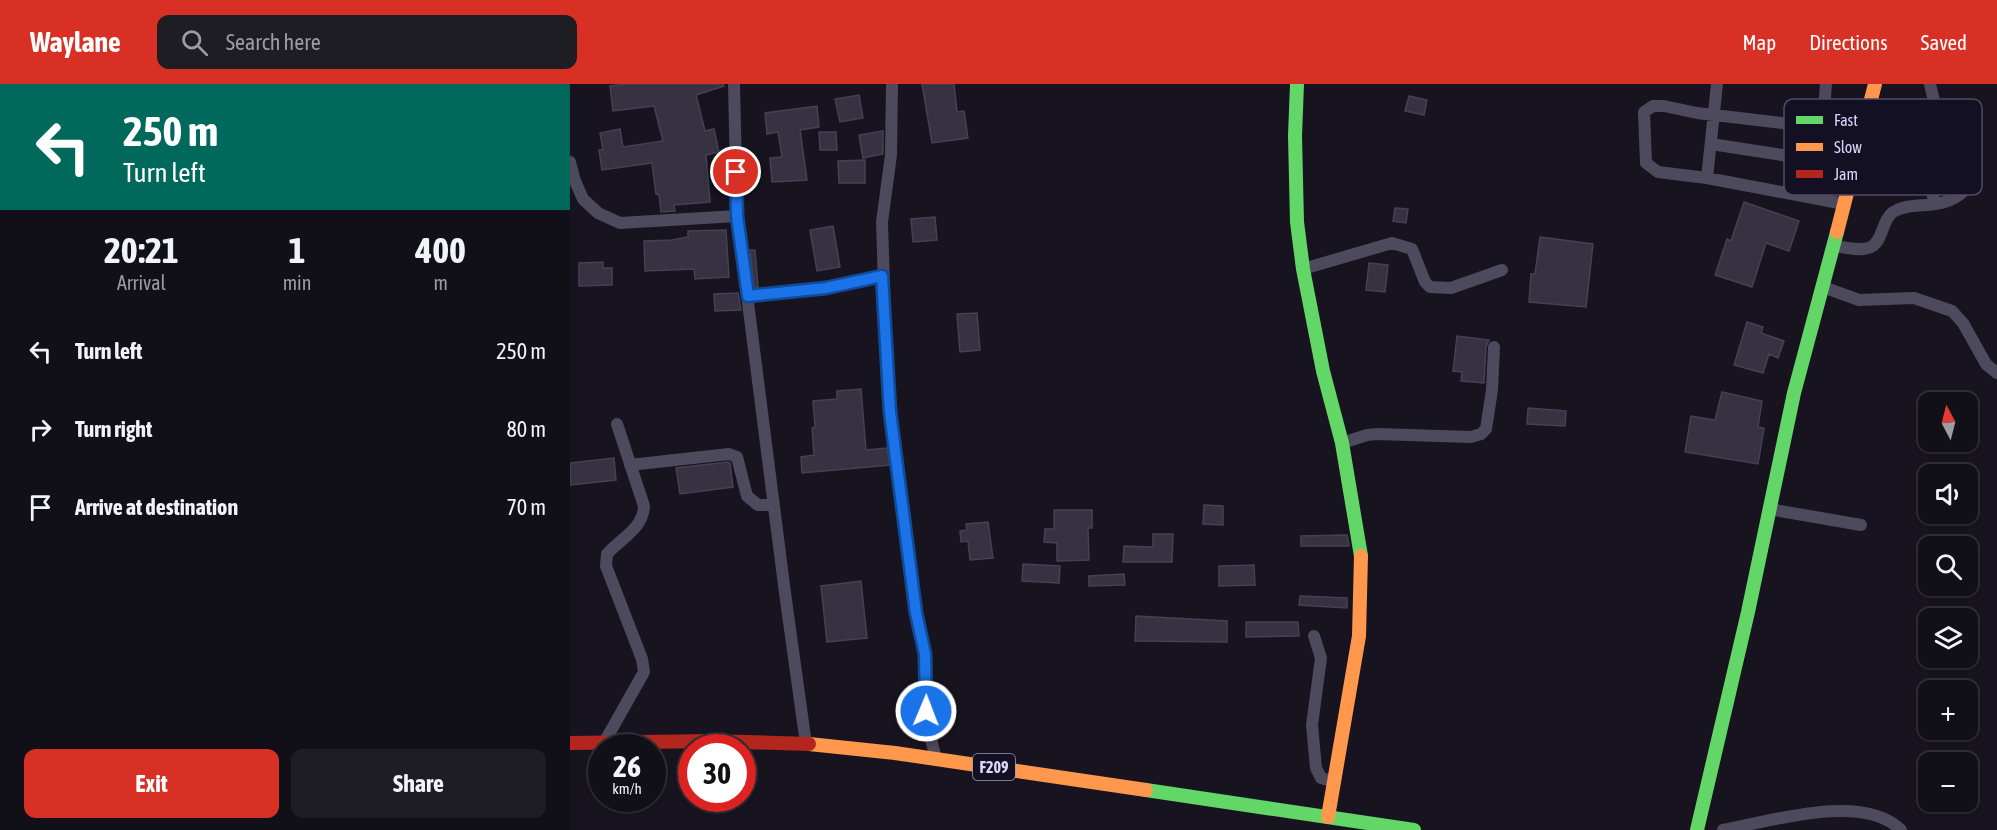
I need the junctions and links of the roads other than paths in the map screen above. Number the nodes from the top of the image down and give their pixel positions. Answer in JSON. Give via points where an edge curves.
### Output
{"nodes":[{"id":1,"x":734,"y":84,"type":"edge"},
{"id":2,"x":892,"y":84,"type":"edge"},
{"id":3,"x":1297,"y":84,"type":"edge"},
{"id":4,"x":1717,"y":84,"type":"edge"},
{"id":5,"x":1826,"y":84,"type":"edge"},
{"id":6,"x":1875,"y":84,"type":"edge"},
{"id":7,"x":1930,"y":84,"type":"edge"},
{"id":8,"x":1825,"y":99,"type":"edge"},
{"id":9,"x":1871,"y":99,"type":"edge"},
{"id":10,"x":1934,"y":99,"type":"edge"},
{"id":11,"x":1714,"y":114,"type":"junction"},
{"id":12,"x":1784,"y":123,"type":"edge"},
{"id":13,"x":1711,"y":144,"type":"junction"},
{"id":14,"x":1784,"y":155,"type":"edge"},
{"id":15,"x":570,"y":162,"type":"edge"},
{"id":16,"x":1707,"y":178,"type":"junction"},
{"id":17,"x":1784,"y":193,"type":"edge"},
{"id":18,"x":1792,"y":195,"type":"edge"},
{"id":19,"x":1818,"y":195,"type":"edge"},
{"id":20,"x":1846,"y":195,"type":"edge"},
{"id":21,"x":1932,"y":195,"type":"edge"},
{"id":22,"x":1958,"y":195,"type":"edge"},
{"id":23,"x":1817,"y":200,"type":"junction"},
{"id":24,"x":1844,"y":204,"type":"junction"},
{"id":25,"x":1935,"y":204,"type":"junction"},
{"id":26,"x":737,"y":216,"type":"junction"},
{"id":27,"x":1834,"y":246,"type":"junction"},
{"id":28,"x":1303,"y":269,"type":"junction"},
{"id":29,"x":1502,"y":270,"type":"dead end"},
{"id":30,"x":882,"y":276,"type":"junction"},
{"id":31,"x":1823,"y":287,"type":"junction"},
{"id":32,"x":748,"y":296,"type":"junction"},
{"id":33,"x":1494,"y":347,"type":"dead end"},
{"id":34,"x":1997,"y":373,"type":"edge"},
{"id":35,"x":617,"y":424,"type":"dead end"},
{"id":36,"x":1342,"y":443,"type":"junction"},
{"id":37,"x":630,"y":465,"type":"junction"},
{"id":38,"x":774,"y":505,"type":"junction"},
{"id":39,"x":1770,"y":509,"type":"junction"},
{"id":40,"x":1862,"y":525,"type":"dead end"},
{"id":41,"x":1314,"y":636,"type":"dead end"},
{"id":42,"x":609,"y":734,"type":"edge"},
{"id":43,"x":588,"y":741,"type":"edge"},
{"id":44,"x":666,"y":741,"type":"edge"},
{"id":45,"x":570,"y":742,"type":"edge"},
{"id":46,"x":806,"y":744,"type":"junction"},
{"id":47,"x":936,"y":759,"type":"junction"},
{"id":48,"x":1335,"y":782,"type":"junction"},
{"id":49,"x":1328,"y":817,"type":"junction"},
{"id":50,"x":1414,"y":830,"type":"edge"},
{"id":51,"x":1697,"y":830,"type":"edge"},
{"id":52,"x":1723,"y":830,"type":"edge"},
{"id":53,"x":1901,"y":830,"type":"edge"}],
"edges":[{"from":1,"to":26,"type":"street"},
{"from":2,"to":30,"type":"street"},
{"from":3,"to":28,"type":"street","via":[[1297,222]]},
{"from":4,"to":11,"type":"street"},
{"from":5,"to":8,"type":"street"},
{"from":6,"to":9,"type":"street"},
{"from":7,"to":10,"type":"street"},
{"from":11,"to":12,"type":"street"},
{"from":11,"to":13,"type":"street"},
{"from":11,"to":16,"type":"street","via":[[1653,105],[1644,112],[1646,164],[1658,172]]},
{"from":13,"to":14,"type":"street"},
{"from":13,"to":16,"type":"street"},
{"from":15,"to":26,"type":"street","via":[[583,199],[598,213],[620,222]]},
{"from":16,"to":17,"type":"street"},
{"from":18,"to":23,"type":"street"},
{"from":19,"to":23,"type":"street"},
{"from":20,"to":24,"type":"street"},
{"from":21,"to":25,"type":"street"},
{"from":22,"to":25,"type":"street"},
{"from":23,"to":24,"type":"street"},
{"from":24,"to":27,"type":"street"},
{"from":25,"to":27,"type":"street","via":[[1892,213],[1870,248]]},
{"from":26,"to":32,"type":"street"},
{"from":27,"to":31,"type":"street"},
{"from":28,"to":29,"type":"street","via":[[1392,243],[1412,249],[1430,287],[1451,288]]},
{"from":28,"to":36,"type":"street"},
{"from":30,"to":32,"type":"street","via":[[826,288]]},
{"from":30,"to":47,"type":"street","via":[[890,412],[916,613],[925,654],[926,711]]},
{"from":31,"to":34,"type":"street","via":[[1859,300],[1914,298],[1952,311],[1963,322],[1986,364]]},
{"from":31,"to":39,"type":"street","via":[[1794,393]]},
{"from":32,"to":38,"type":"street"},
{"from":33,"to":36,"type":"street","via":[[1486,429],[1481,434],[1377,434]]},
{"from":35,"to":37,"type":"street"},
{"from":36,"to":48,"type":"street","via":[[1362,563],[1359,636]]},
{"from":37,"to":38,"type":"street","via":[[729,454],[737,457],[747,496],[758,505]]},
{"from":37,"to":42,"type":"street","via":[[644,516],[605,560],[644,672]]},
{"from":38,"to":46,"type":"street"},
{"from":39,"to":40,"type":"street"},
{"from":39,"to":51,"type":"street"},
{"from":41,"to":48,"type":"street","via":[[1321,658],[1312,724],[1316,768],[1321,778]]},
{"from":43,"to":45,"type":"street","number":"F209"},
{"from":44,"to":46,"type":"street","number":"F209"},
{"from":46,"to":47,"type":"street","number":"F209"},
{"from":47,"to":49,"type":"street","number":"F209"},
{"from":48,"to":49,"type":"street"},
{"from":49,"to":50,"type":"street","number":"F209"},
{"from":52,"to":53,"type":"street","via":[[1844,810],[1869,813]]}]}
